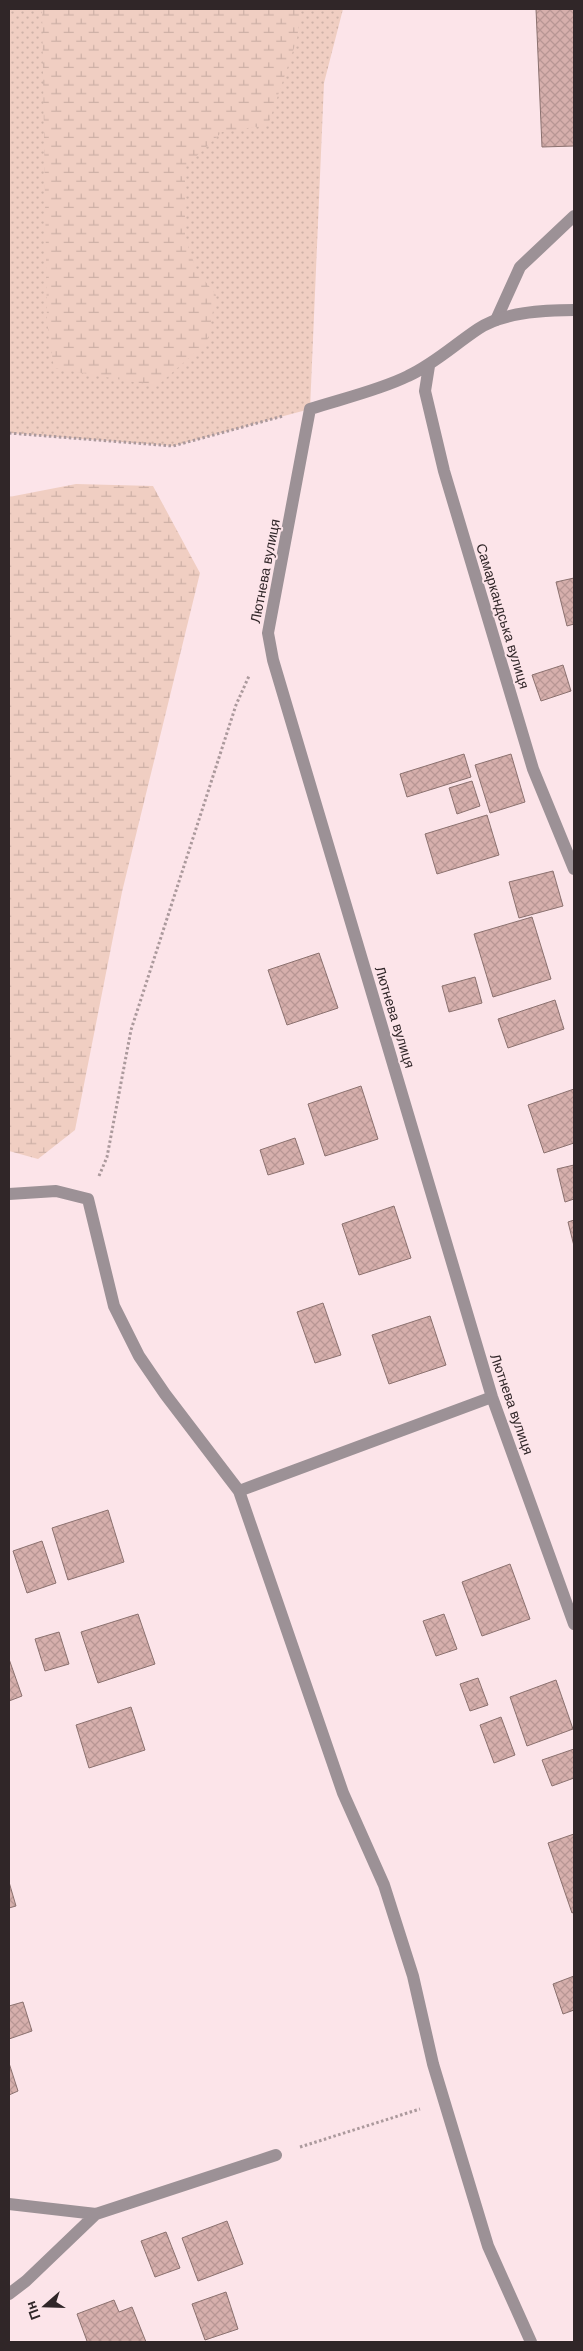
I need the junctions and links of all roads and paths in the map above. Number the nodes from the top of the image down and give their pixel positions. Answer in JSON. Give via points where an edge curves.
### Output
{"nodes":[{"id":1,"x":574,"y":216,"type":"edge"},
{"id":2,"x":574,"y":310,"type":"edge"},
{"id":3,"x":496,"y":320,"type":"junction"},
{"id":4,"x":429,"y":366,"type":"junction"},
{"id":5,"x":310,"y":409,"type":"junction"},
{"id":6,"x":9,"y":433,"type":"edge"},
{"id":7,"x":268,"y":633,"type":"junction"},
{"id":8,"x":574,"y":869,"type":"edge"},
{"id":9,"x":9,"y":1194,"type":"edge"},
{"id":10,"x":88,"y":1199,"type":"junction"},
{"id":11,"x":492,"y":1397,"type":"junction"},
{"id":12,"x":239,"y":1491,"type":"junction"},
{"id":13,"x":574,"y":1624,"type":"edge"},
{"id":14,"x":423,"y":2108,"type":"dead end"},
{"id":15,"x":276,"y":2155,"type":"joint"},
{"id":16,"x":9,"y":2204,"type":"edge"},
{"id":17,"x":96,"y":2214,"type":"junction"},
{"id":18,"x":9,"y":2294,"type":"edge"},
{"id":19,"x":531,"y":2342,"type":"edge"}],
"edges":[{"from":1,"to":3,"type":"street","via":[[520,267]]},
{"from":2,"to":3,"type":"street"},
{"from":3,"to":4,"type":"street","via":[[478,328]]},
{"from":4,"to":5,"type":"street","via":[[406,378]]},
{"from":4,"to":8,"type":"street","name":"Самаркандська вулиця","via":[[425,391],[444,471],[533,769]]},
{"from":5,"to":6,"type":"path","via":[[173,446]]},
{"from":5,"to":7,"type":"street","name":"Лютнева вулиця"},
{"from":7,"to":10,"type":"path","via":[[236,705],[131,1030],[107,1157]]},
{"from":7,"to":11,"type":"street","name":"Лютнева вулиця","via":[[273,660]]},
{"from":9,"to":10,"type":"street","via":[[56,1191]]},
{"from":10,"to":12,"type":"street","via":[[114,1306],[139,1356]]},
{"from":11,"to":12,"type":"street"},
{"from":11,"to":13,"type":"street","name":"Лютнева вулиця"},
{"from":12,"to":19,"type":"street","via":[[343,1793],[384,1885],[413,1976],[433,2064],[488,2246]]},
{"from":14,"to":15,"type":"path"},
{"from":15,"to":17,"type":"street"},
{"from":16,"to":17,"type":"street"},
{"from":17,"to":18,"type":"street"}]}
